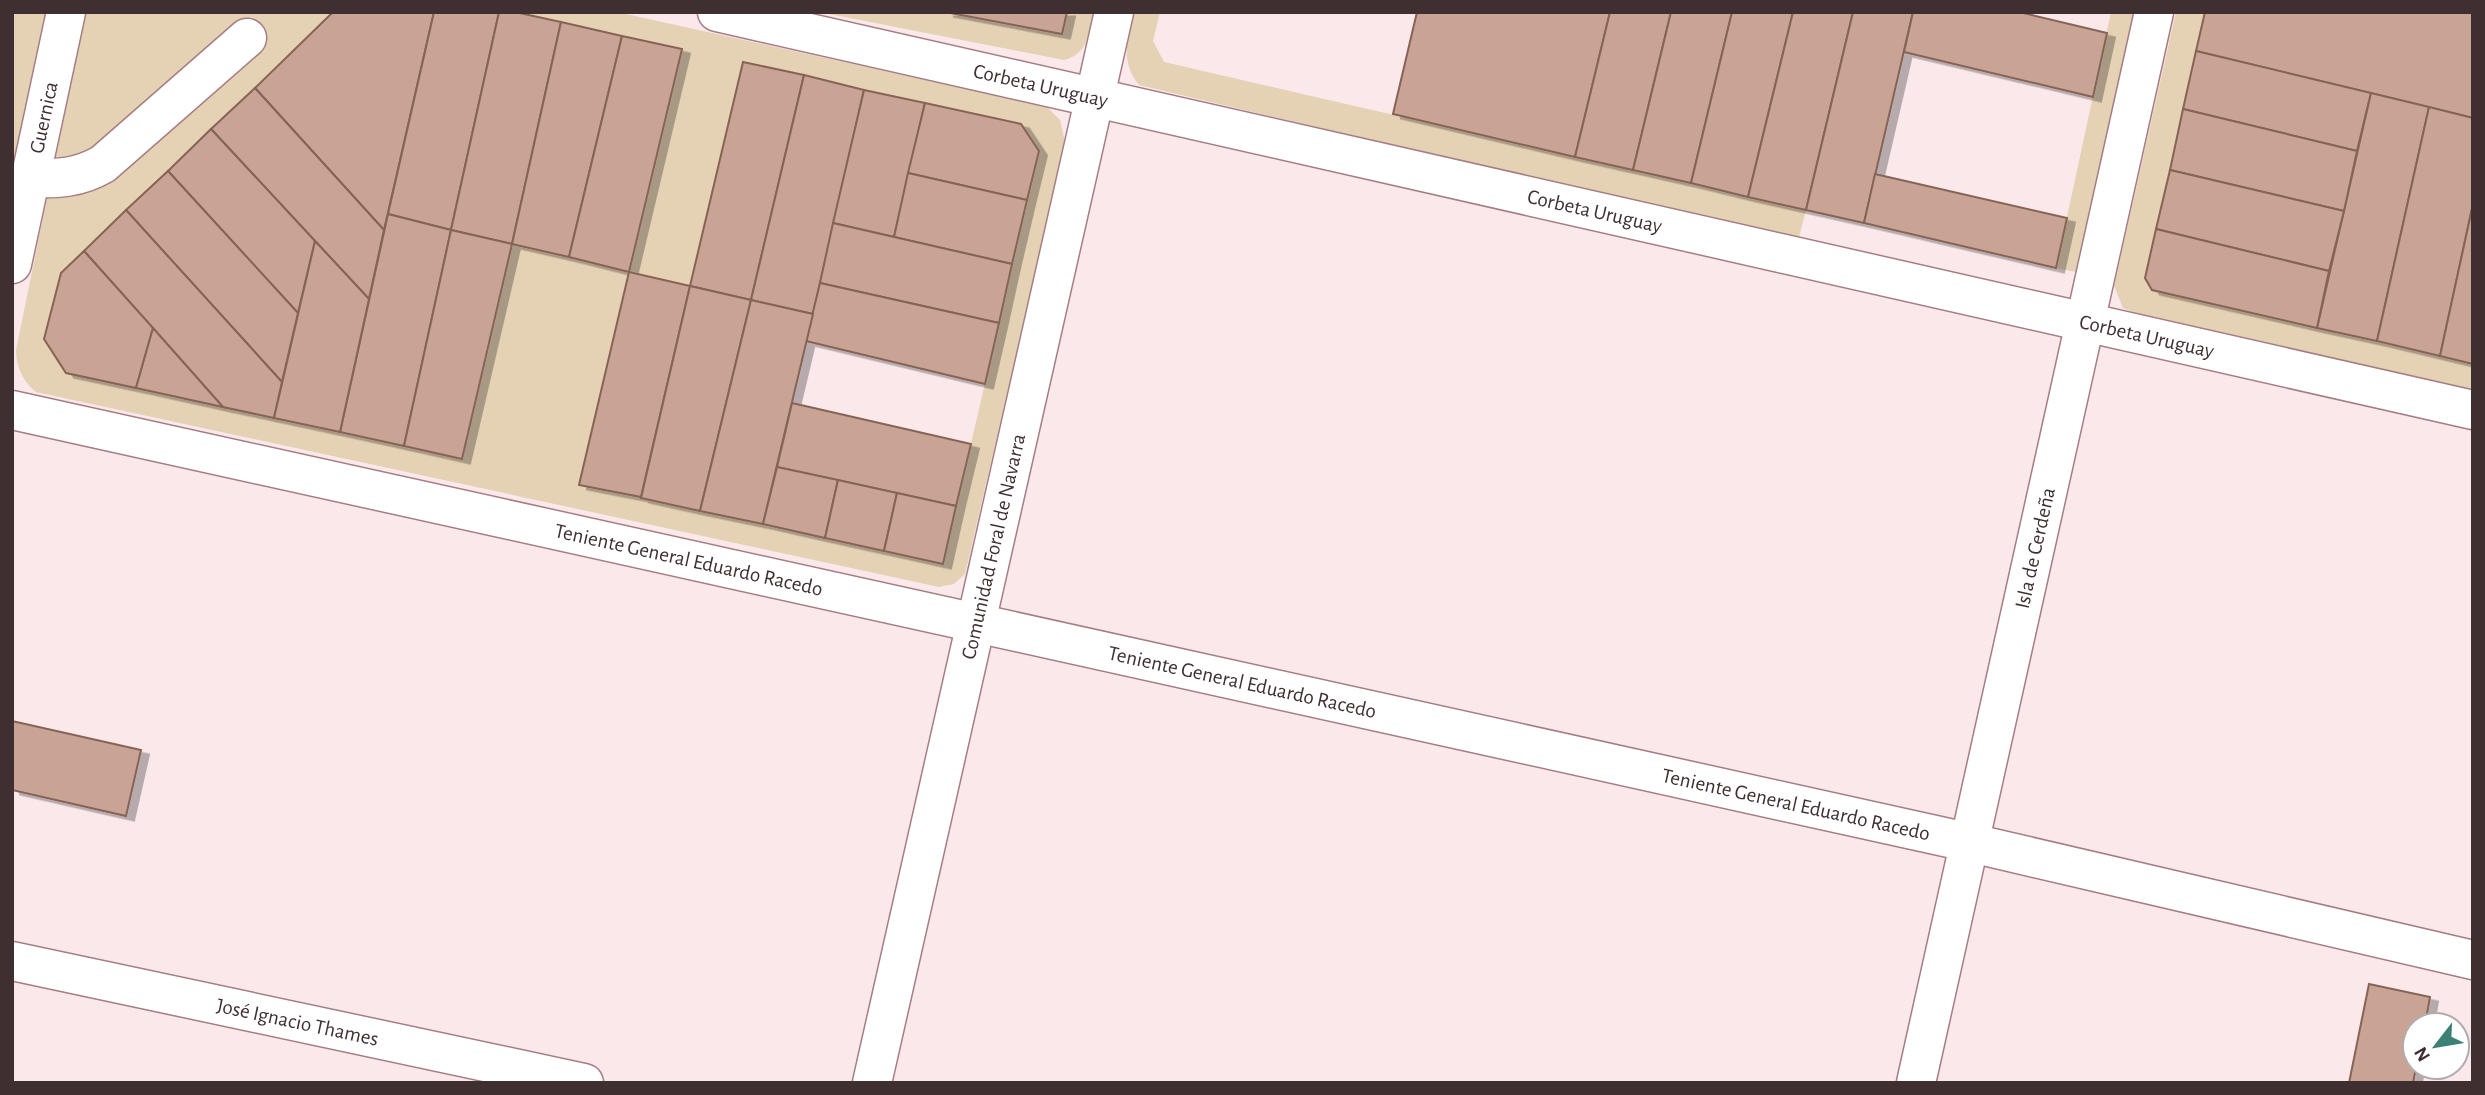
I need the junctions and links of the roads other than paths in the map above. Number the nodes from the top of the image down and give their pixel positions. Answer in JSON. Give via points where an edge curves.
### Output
{"nodes":[{"id":1,"x":66,"y":12,"type":"edge"},
{"id":2,"x":717,"y":12,"type":"edge"},
{"id":3,"x":1114,"y":12,"type":"edge"},
{"id":4,"x":2154,"y":12,"type":"edge"},
{"id":5,"x":247,"y":38,"type":"dead end"},
{"id":6,"x":1096,"y":96,"type":"junction"},
{"id":7,"x":31,"y":178,"type":"junction"},
{"id":8,"x":12,"y":264,"type":"edge"},
{"id":9,"x":2085,"y":323,"type":"junction"},
{"id":10,"x":12,"y":410,"type":"edge"},
{"id":11,"x":2473,"y":410,"type":"edge"},
{"id":12,"x":976,"y":621,"type":"junction"},
{"id":13,"x":1967,"y":842,"type":"junction"},
{"id":14,"x":2473,"y":960,"type":"edge"},
{"id":15,"x":12,"y":961,"type":"edge"},
{"id":16,"x":584,"y":1083,"type":"edge"},
{"id":17,"x":872,"y":1083,"type":"edge"},
{"id":18,"x":1916,"y":1083,"type":"edge"}],
"edges":[{"from":1,"to":7,"type":"street","name":"Guernica"},
{"from":2,"to":6,"type":"street","name":"Corbeta Uruguay"},
{"from":3,"to":6,"type":"street","name":"Comunidad Foral de Navarra"},
{"from":4,"to":9,"type":"street","name":"Isla de Cerdeña"},
{"from":5,"to":7,"type":"street","via":[[103,164],[63,179]]},
{"from":6,"to":9,"type":"street","name":"Corbeta Uruguay"},
{"from":6,"to":12,"type":"street","name":"Comunidad Foral de Navarra"},
{"from":7,"to":8,"type":"street","name":"Guernica"},
{"from":9,"to":11,"type":"street","name":"Corbeta Uruguay"},
{"from":9,"to":13,"type":"street","name":"Isla de Cerdeña"},
{"from":10,"to":12,"type":"street","name":"Teniente General Eduardo Racedo"},
{"from":12,"to":13,"type":"street","name":"Teniente General Eduardo Racedo"},
{"from":12,"to":17,"type":"street","name":"Comunidad Foral de Navarra"},
{"from":13,"to":14,"type":"street","name":"Teniente General Eduardo Racedo"},
{"from":13,"to":18,"type":"street","name":"Isla de Cerdeña"},
{"from":15,"to":16,"type":"street","name":"José Ignacio Thames"}]}
